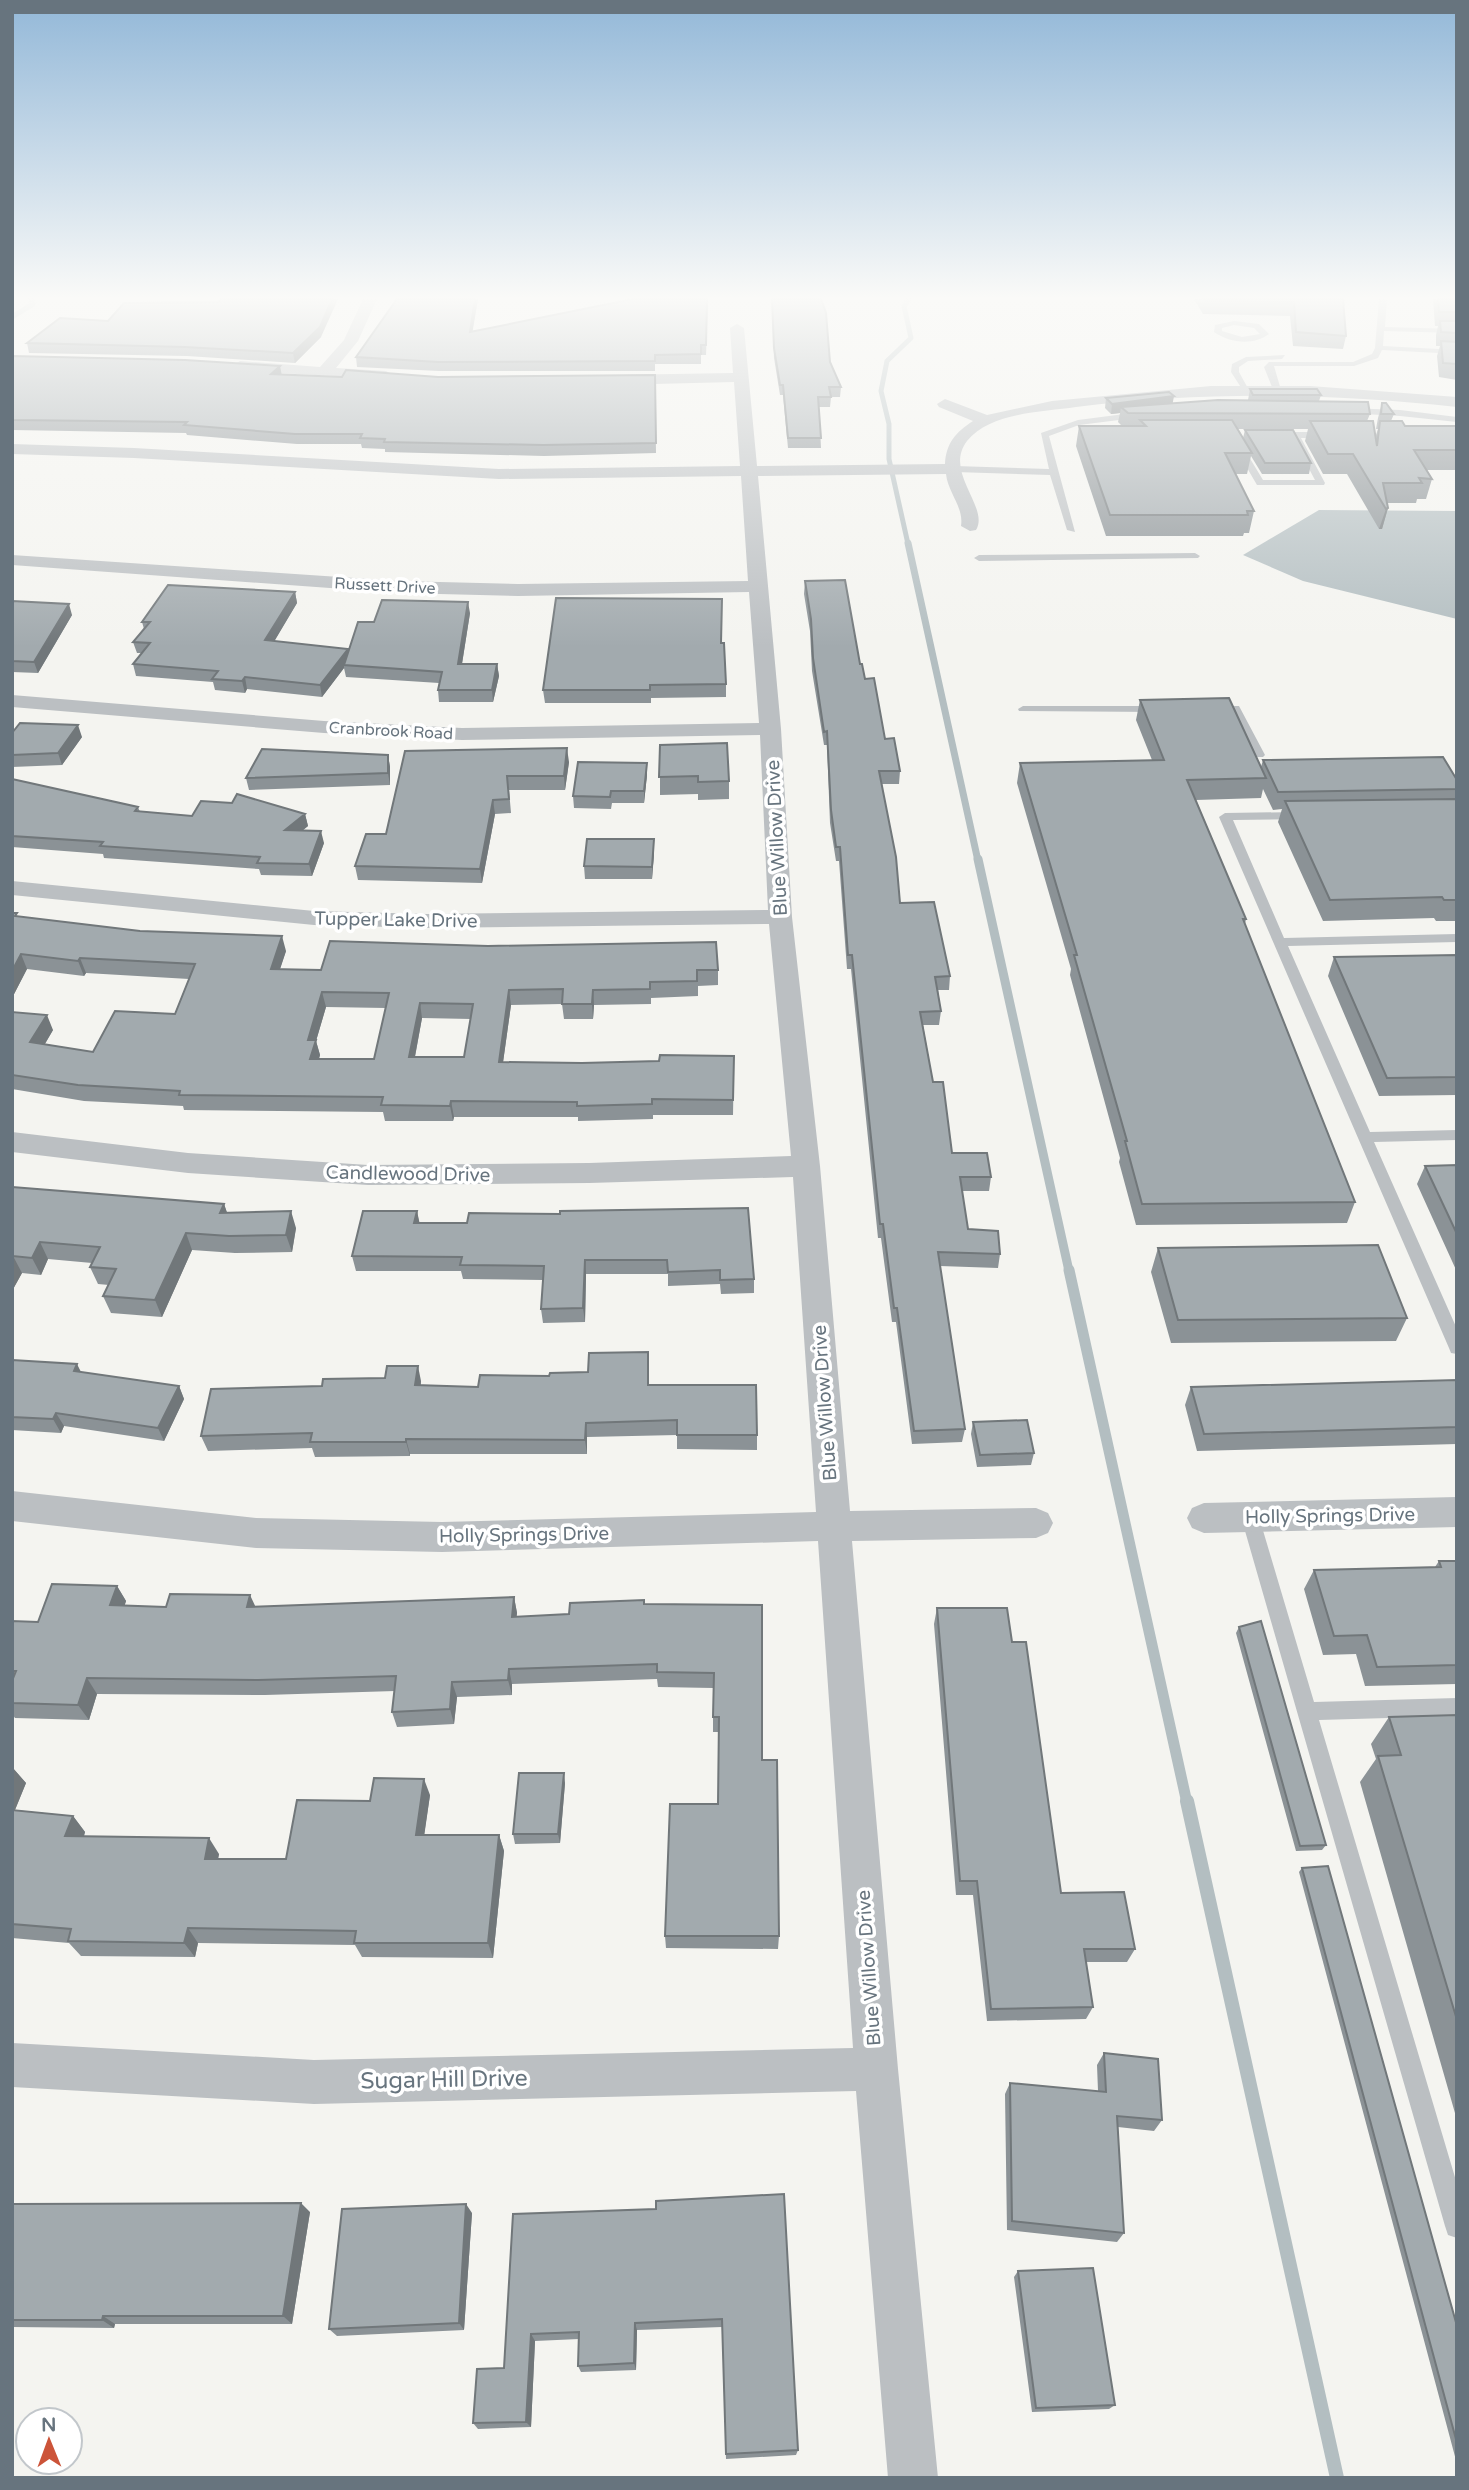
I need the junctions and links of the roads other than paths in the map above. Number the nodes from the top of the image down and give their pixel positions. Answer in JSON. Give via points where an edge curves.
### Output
{"nodes":[{"id":1,"x":746,"y":415,"type":"edge"},
{"id":2,"x":973,"y":415,"type":"edge"},
{"id":3,"x":1008,"y":415,"type":"edge"},
{"id":4,"x":1143,"y":415,"type":"edge"},
{"id":5,"x":1418,"y":415,"type":"edge"},
{"id":6,"x":1457,"y":420,"type":"edge"},
{"id":7,"x":987,"y":421,"type":"junction"},
{"id":8,"x":1049,"y":434,"type":"junction"},
{"id":9,"x":1076,"y":434,"type":"dead end"},
{"id":10,"x":1233,"y":435,"type":"edge"},
{"id":11,"x":1282,"y":435,"type":"edge"},
{"id":12,"x":1295,"y":435,"type":"junction"},
{"id":13,"x":1335,"y":435,"type":"edge"},
{"id":14,"x":12,"y":449,"type":"edge"},
{"id":15,"x":955,"y":469,"type":"junction"},
{"id":16,"x":750,"y":471,"type":"junction"},
{"id":17,"x":1054,"y":472,"type":"junction"},
{"id":18,"x":970,"y":526,"type":"dead end"},
{"id":19,"x":1072,"y":530,"type":"dead end"},
{"id":20,"x":1195,"y":556,"type":"dead end"},
{"id":21,"x":979,"y":558,"type":"dead end"},
{"id":22,"x":12,"y":560,"type":"edge"},
{"id":23,"x":760,"y":586,"type":"junction"},
{"id":24,"x":12,"y":701,"type":"edge"},
{"id":25,"x":1195,"y":708,"type":"edge"},
{"id":26,"x":1023,"y":709,"type":"dead end"},
{"id":27,"x":1168,"y":709,"type":"edge"},
{"id":28,"x":770,"y":729,"type":"junction"},
{"id":29,"x":1259,"y":755,"type":"edge"},
{"id":30,"x":1320,"y":816,"type":"edge"},
{"id":31,"x":12,"y":888,"type":"edge"},
{"id":32,"x":780,"y":917,"type":"junction"},
{"id":33,"x":1457,"y":937,"type":"edge"},
{"id":34,"x":1280,"y":942,"type":"junction"},
{"id":35,"x":1457,"y":1135,"type":"edge"},
{"id":36,"x":1365,"y":1137,"type":"junction"},
{"id":37,"x":12,"y":1142,"type":"edge"},
{"id":38,"x":806,"y":1166,"type":"junction"},
{"id":39,"x":1457,"y":1348,"type":"edge"},
{"id":40,"x":12,"y":1506,"type":"edge"},
{"id":41,"x":1457,"y":1512,"type":"edge"},
{"id":42,"x":1250,"y":1517,"type":"junction"},
{"id":43,"x":1204,"y":1518,"type":"dead end"},
{"id":44,"x":1036,"y":1523,"type":"dead end"},
{"id":45,"x":834,"y":1526,"type":"junction"},
{"id":46,"x":1457,"y":1707,"type":"edge"},
{"id":47,"x":1309,"y":1711,"type":"junction"},
{"id":48,"x":12,"y":2065,"type":"edge"},
{"id":49,"x":876,"y":2069,"type":"junction"},
{"id":50,"x":1457,"y":2226,"type":"edge"},
{"id":51,"x":913,"y":2478,"type":"edge"}],
"edges":[{"from":1,"to":16,"type":"street","name":"Blue Willow Drive"},
{"from":2,"to":7,"type":"street"},
{"from":3,"to":7,"type":"street"},
{"from":4,"to":8,"type":"lane","via":[[1078,423]]},
{"from":5,"to":6,"type":"lane"},
{"from":7,"to":15,"type":"street","via":[[956,444]]},
{"from":8,"to":9,"type":"lane"},
{"from":8,"to":17,"type":"lane","via":[[1044,435]]},
{"from":10,"to":12,"type":"lane","via":[[1260,483],[1321,482]]},
{"from":11,"to":12,"type":"lane"},
{"from":12,"to":13,"type":"lane"},
{"from":14,"to":16,"type":"street","via":[[463,473]]},
{"from":15,"to":16,"type":"street"},
{"from":15,"to":17,"type":"lane"},
{"from":15,"to":18,"type":"street","via":[[956,486],[971,508]]},
{"from":16,"to":23,"type":"street","name":"Blue Willow Drive"},
{"from":17,"to":19,"type":"lane"},
{"from":20,"to":21,"type":"lane"},
{"from":22,"to":23,"type":"street","name":"Russett Drive","via":[[399,587]]},
{"from":23,"to":28,"type":"street","name":"Blue Willow Drive"},
{"from":24,"to":28,"type":"street","name":"Cranbrook Road","via":[[462,734]]},
{"from":25,"to":29,"type":"lane","via":[[1235,708]]},
{"from":26,"to":27,"type":"lane"},
{"from":28,"to":32,"type":"street","name":"Blue Willow Drive"},
{"from":30,"to":34,"type":"lane","via":[[1224,817]]},
{"from":31,"to":32,"type":"street","name":"Tupper Lake Drive","via":[[314,918]]},
{"from":32,"to":38,"type":"street","name":"Blue Willow Drive"},
{"from":33,"to":34,"type":"lane"},
{"from":34,"to":36,"type":"lane"},
{"from":35,"to":36,"type":"lane"},
{"from":36,"to":39,"type":"lane"},
{"from":37,"to":38,"type":"street","name":"Candlewood Drive","via":[[188,1163],[368,1175]]},
{"from":38,"to":45,"type":"street","name":"Blue Willow Drive"},
{"from":40,"to":45,"type":"street","name":"Holly Springs Drive","via":[[270,1533],[442,1537]]},
{"from":41,"to":42,"type":"street","name":"Holly Springs Drive"},
{"from":42,"to":43,"type":"street","name":"Holly Springs Drive"},
{"from":42,"to":47,"type":"lane"},
{"from":44,"to":45,"type":"street","name":"Holly Springs Drive"},
{"from":45,"to":49,"type":"street","name":"Blue Willow Drive"},
{"from":46,"to":47,"type":"lane"},
{"from":47,"to":50,"type":"lane"},
{"from":48,"to":49,"type":"street","name":"Sugar Hill Drive","via":[[314,2082]]},
{"from":49,"to":51,"type":"street","name":"Blue Willow Drive"}]}
